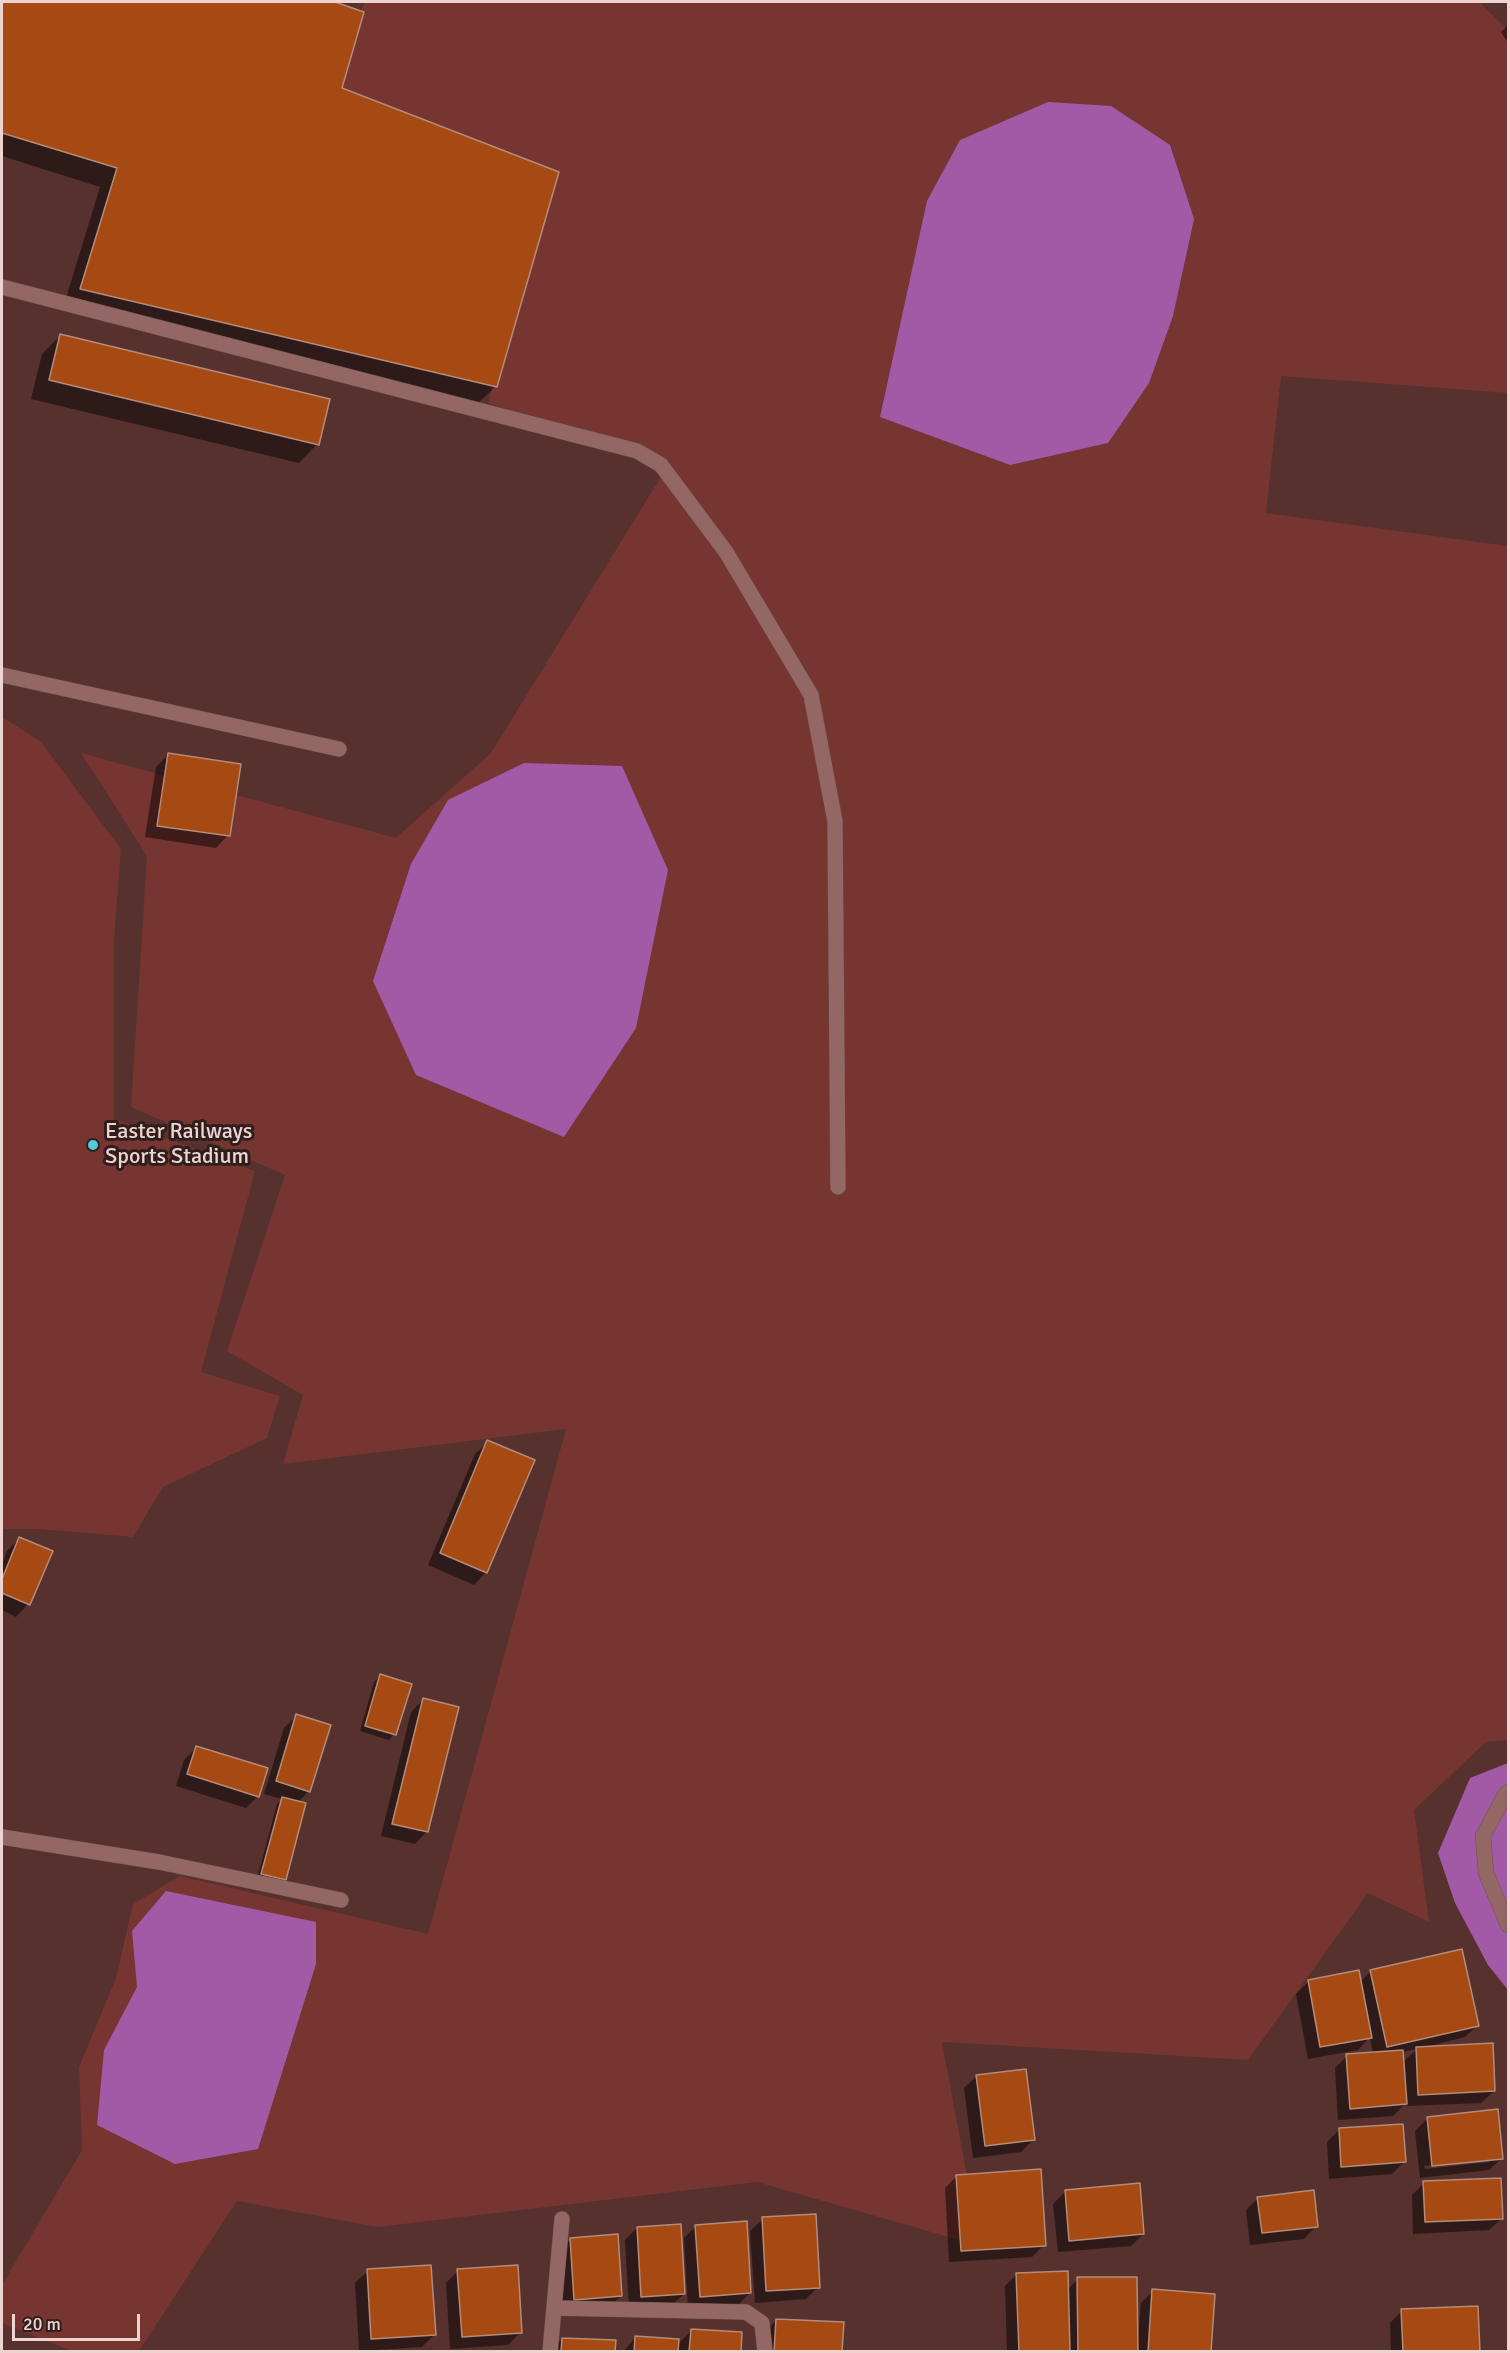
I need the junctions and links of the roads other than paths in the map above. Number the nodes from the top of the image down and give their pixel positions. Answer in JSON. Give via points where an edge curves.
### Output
{"nodes":[{"id":1,"x":2,"y":287,"type":"edge"},
{"id":2,"x":2,"y":675,"type":"edge"},
{"id":3,"x":339,"y":749,"type":"dead end"},
{"id":4,"x":838,"y":1187,"type":"dead end"},
{"id":5,"x":1509,"y":1792,"type":"edge"},
{"id":6,"x":2,"y":1837,"type":"edge"},
{"id":7,"x":341,"y":1900,"type":"dead end"},
{"id":8,"x":1509,"y":1925,"type":"edge"},
{"id":9,"x":562,"y":2219,"type":"dead end"},
{"id":10,"x":554,"y":2308,"type":"junction"},
{"id":11,"x":550,"y":2352,"type":"edge"},
{"id":12,"x":765,"y":2352,"type":"edge"}],
"edges":[{"from":1,"to":4,"type":"street","via":[[637,450],[661,465],[726,552],[811,695],[835,821]]},
{"from":2,"to":3,"type":"street"},
{"from":5,"to":8,"type":"street","via":[[1483,1836],[1486,1873]]},
{"from":6,"to":7,"type":"street","via":[[159,1862]]},
{"from":9,"to":10,"type":"street"},
{"from":10,"to":11,"type":"street"},
{"from":10,"to":12,"type":"street","via":[[746,2312],[762,2323]]}]}
